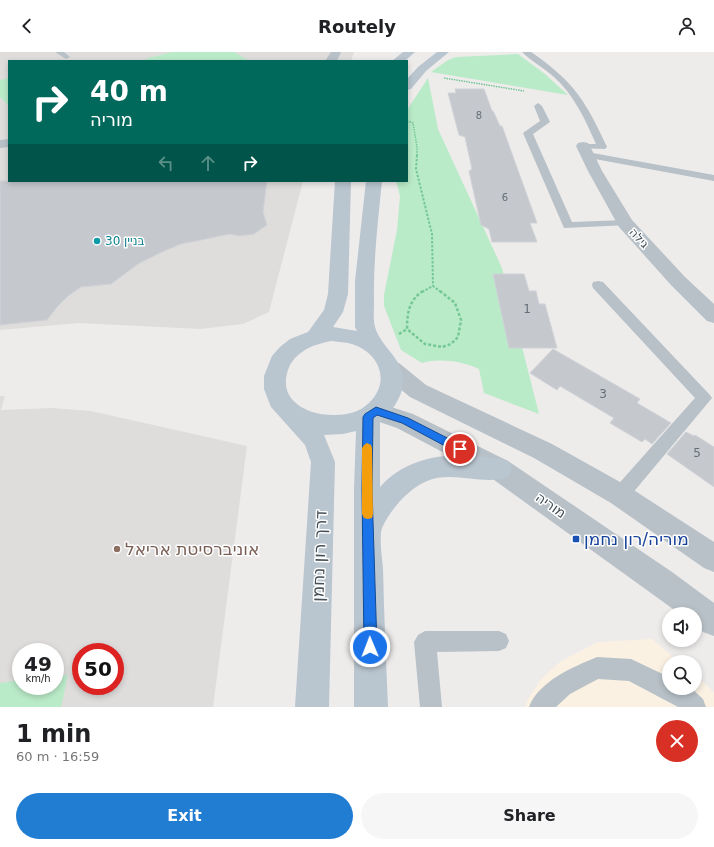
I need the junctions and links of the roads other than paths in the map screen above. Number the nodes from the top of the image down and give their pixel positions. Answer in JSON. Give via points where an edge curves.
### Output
{"nodes":[{"id":1,"x":410,"y":52,"type":"edge"},
{"id":2,"x":444,"y":52,"type":"edge"},
{"id":3,"x":526,"y":52,"type":"edge"},
{"id":4,"x":399,"y":60,"type":"edge"},
{"id":5,"x":408,"y":85,"type":"edge"},
{"id":6,"x":538,"y":106,"type":"dead end"},
{"id":7,"x":585,"y":150,"type":"junction"},
{"id":8,"x":714,"y":178,"type":"edge"},
{"id":9,"x":343,"y":182,"type":"edge"},
{"id":10,"x":374,"y":182,"type":"edge"},
{"id":11,"x":625,"y":223,"type":"junction"},
{"id":12,"x":598,"y":285,"type":"dead end"},
{"id":13,"x":714,"y":316,"type":"edge"},
{"id":14,"x":315,"y":337,"type":"junction"},
{"id":15,"x":376,"y":348,"type":"junction"},
{"id":16,"x":391,"y":369,"type":"junction"},
{"id":17,"x":292,"y":414,"type":"junction"},
{"id":18,"x":372,"y":414,"type":"junction"},
{"id":19,"x":498,"y":469,"type":"junction"},
{"id":20,"x":620,"y":496,"type":"junction"},
{"id":21,"x":368,"y":526,"type":"junction"},
{"id":22,"x":714,"y":558,"type":"edge"},
{"id":23,"x":714,"y":621,"type":"edge"},
{"id":24,"x":499,"y":641,"type":"dead end"},
{"id":25,"x":312,"y":707,"type":"edge"},
{"id":26,"x":371,"y":707,"type":"edge"},
{"id":27,"x":431,"y":707,"type":"edge"},
{"id":28,"x":540,"y":707,"type":"edge"},
{"id":29,"x":695,"y":707,"type":"edge"}],
"edges":[{"from":1,"to":4,"type":"main road"},
{"from":2,"to":5,"type":"main road","via":[[422,69]]},
{"from":3,"to":7,"type":"lane","via":[[565,83],[575,95],[602,146]]},
{"from":6,"to":11,"type":"lane","via":[[545,122],[528,133],[568,226]]},
{"from":7,"to":8,"type":"lane"},
{"from":7,"to":11,"type":"street","name":"גילה"},
{"from":9,"to":14,"type":"main road","via":[[338,294],[333,312]]},
{"from":10,"to":15,"type":"main road","via":[[364,281],[366,327]]},
{"from":11,"to":13,"type":"street","name":"גילה"},
{"from":12,"to":20,"type":"lane","via":[[704,398]]},
{"from":14,"to":15,"type":"main road","via":[[331,334],[348,336],[363,340]]},
{"from":14,"to":17,"type":"main road","via":[[304,341],[284,355],[276,370],[275,385],[280,400]]},
{"from":15,"to":16,"type":"main road","via":[[386,358]]},
{"from":16,"to":18,"type":"main road","via":[[392,384],[387,398]]},
{"from":16,"to":20,"type":"street","via":[[418,391],[543,451]]},
{"from":17,"to":18,"type":"main road","via":[[308,423],[328,426],[350,424]]},
{"from":17,"to":25,"type":"main road","name":"דרך רון נחמן","via":[[315,440],[323,462]]},
{"from":18,"to":19,"type":"street","name":"מוריה","via":[[405,420]]},
{"from":18,"to":21,"type":"main road"},
{"from":19,"to":21,"type":"main road","via":[[437,466],[412,475],[395,488]]},
{"from":19,"to":23,"type":"street","name":"מוריה"},
{"from":20,"to":22,"type":"street"},
{"from":21,"to":26,"type":"main road"},
{"from":24,"to":27,"type":"lane","via":[[425,642]]},
{"from":28,"to":29,"type":"lane","via":[[562,686],[597,668],[631,670],[683,696]]}]}
